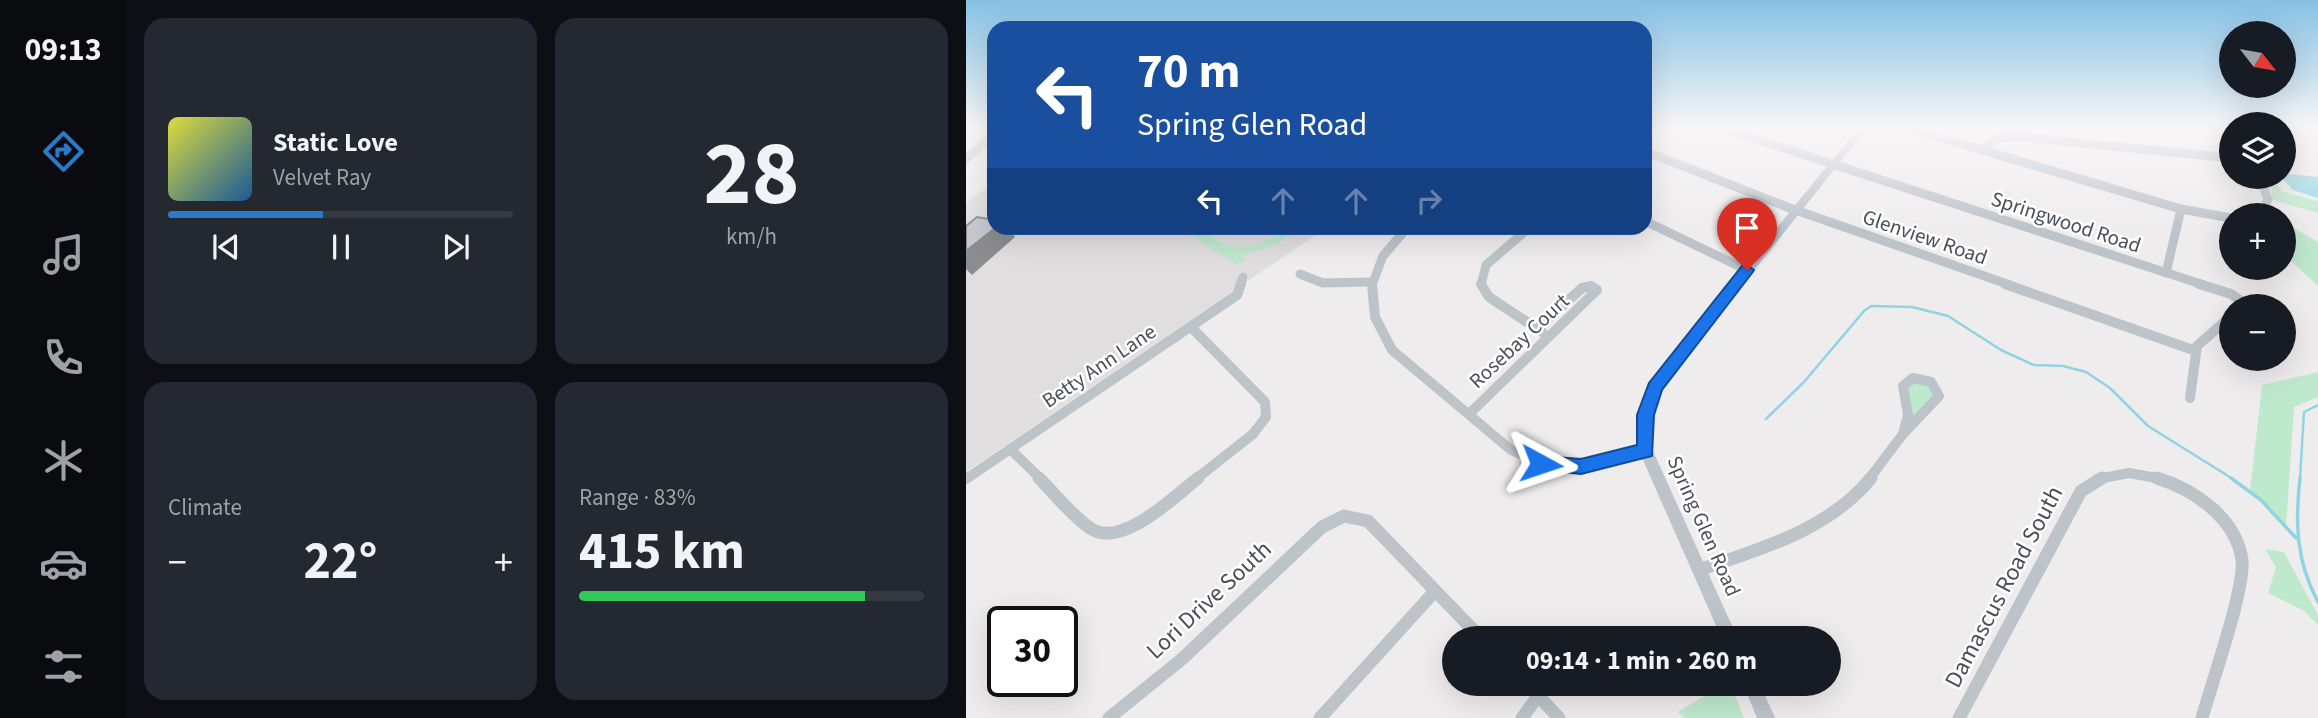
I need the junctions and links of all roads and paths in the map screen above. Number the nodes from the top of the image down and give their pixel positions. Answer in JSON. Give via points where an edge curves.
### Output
{"nodes":[{"id":1,"x":1670,"y":161,"type":"edge"},
{"id":2,"x":1819,"y":161,"type":"edge"},
{"id":3,"x":1836,"y":161,"type":"edge"},
{"id":4,"x":2017,"y":161,"type":"edge"},
{"id":5,"x":1832,"y":165,"type":"junction"},
{"id":6,"x":1795,"y":209,"type":"junction"},
{"id":7,"x":2181,"y":209,"type":"junction"},
{"id":8,"x":2219,"y":216,"type":"edge"},
{"id":9,"x":1652,"y":224,"type":"edge"},
{"id":10,"x":1400,"y":235,"type":"edge"},
{"id":11,"x":1521,"y":235,"type":"edge"},
{"id":12,"x":1747,"y":270,"type":"junction"},
{"id":13,"x":2166,"y":273,"type":"junction"},
{"id":14,"x":1300,"y":274,"type":"dead end"},
{"id":15,"x":1243,"y":277,"type":"dead end"},
{"id":16,"x":1371,"y":282,"type":"junction"},
{"id":17,"x":2219,"y":294,"type":"edge"},
{"id":18,"x":1191,"y":327,"type":"junction"},
{"id":19,"x":2219,"y":327,"type":"edge"},
{"id":20,"x":1537,"y":329,"type":"junction"},
{"id":21,"x":1550,"y":338,"type":"junction"},
{"id":22,"x":2196,"y":351,"type":"junction"},
{"id":23,"x":2190,"y":398,"type":"dead end"},
{"id":24,"x":1469,"y":414,"type":"junction"},
{"id":25,"x":1903,"y":434,"type":"junction"},
{"id":26,"x":1010,"y":449,"type":"junction"},
{"id":27,"x":1646,"y":451,"type":"junction"},
{"id":28,"x":966,"y":479,"type":"edge"},
{"id":29,"x":1699,"y":570,"type":"junction"},
{"id":30,"x":1435,"y":591,"type":"junction"},
{"id":31,"x":1469,"y":626,"type":"edge"},
{"id":32,"x":1724,"y":626,"type":"edge"},
{"id":33,"x":1538,"y":696,"type":"joint"},
{"id":34,"x":1756,"y":696,"type":"edge"},
{"id":35,"x":1109,"y":718,"type":"edge"},
{"id":36,"x":1320,"y":718,"type":"edge"},
{"id":37,"x":1522,"y":718,"type":"edge"},
{"id":38,"x":1559,"y":718,"type":"edge"},
{"id":39,"x":1766,"y":718,"type":"edge"},
{"id":40,"x":1959,"y":718,"type":"edge"},
{"id":41,"x":2202,"y":718,"type":"edge"}],
"edges":[{"from":1,"to":6,"type":"street","name":"Glenview Road"},
{"from":2,"to":5,"type":"street","name":"Springwood Road"},
{"from":3,"to":5,"type":"street","name":"Spring Glen Road"},
{"from":4,"to":7,"type":"street"},
{"from":5,"to":6,"type":"street","name":"Spring Glen Road"},
{"from":5,"to":13,"type":"street","name":"Springwood Road"},
{"from":6,"to":12,"type":"street","name":"Spring Glen Road"},
{"from":6,"to":22,"type":"street","name":"Glenview Road"},
{"from":7,"to":8,"type":"street"},
{"from":7,"to":13,"type":"street"},
{"from":9,"to":12,"type":"street"},
{"from":10,"to":16,"type":"street"},
{"from":11,"to":20,"type":"street","via":[[1486,265],[1481,285],[1489,296]]},
{"from":12,"to":27,"type":"street","name":"Spring Glen Road","via":[[1655,388],[1646,415]]},
{"from":13,"to":17,"type":"street","name":"Springwood Road"},
{"from":14,"to":16,"type":"street","via":[[1323,283]]},
{"from":15,"to":18,"type":"street","name":"Betty Ann Lane","via":[[1237,295]]},
{"from":16,"to":24,"type":"street","via":[[1373,316],[1380,335]]},
{"from":18,"to":26,"type":"street","name":"Betty Ann Lane"},
{"from":18,"to":26,"type":"street","via":[[1265,402],[1266,417],[1253,434],[1145,520],[1116,533],[1092,530]]},
{"from":19,"to":22,"type":"street"},
{"from":20,"to":21,"type":"street"},
{"from":20,"to":21,"type":"street","name":"Rosebay Court","via":[[1582,288],[1595,288],[1596,294]]},
{"from":21,"to":24,"type":"street","name":"Rosebay Court"},
{"from":22,"to":23,"type":"street"},
{"from":24,"to":27,"type":"street","via":[[1511,450],[1541,464],[1581,466]]},
{"from":25,"to":25,"type":"street","via":[[1908,415],[1903,386],[1913,378],[1931,382],[1939,396]]},
{"from":25,"to":29,"type":"street","via":[[1865,485],[1821,521]]},
{"from":26,"to":28,"type":"street","name":"Betty Ann Lane"},
{"from":27,"to":29,"type":"street","name":"Spring Glen Road"},
{"from":29,"to":32,"type":"street","name":"Spring Glen Road"},
{"from":30,"to":31,"type":"street"},
{"from":30,"to":35,"type":"street","name":"Lori Drive South","via":[[1368,521],[1340,516],[1322,527],[1182,659]]},
{"from":30,"to":36,"type":"street"},
{"from":33,"to":37,"type":"street"},
{"from":33,"to":38,"type":"street"},
{"from":34,"to":39,"type":"street"},
{"from":40,"to":41,"type":"street","name":"Damascus Road South","via":[[2081,491],[2106,475],[2133,473],[2168,481],[2204,501],[2227,524],[2239,548],[2241,576]]}]}
